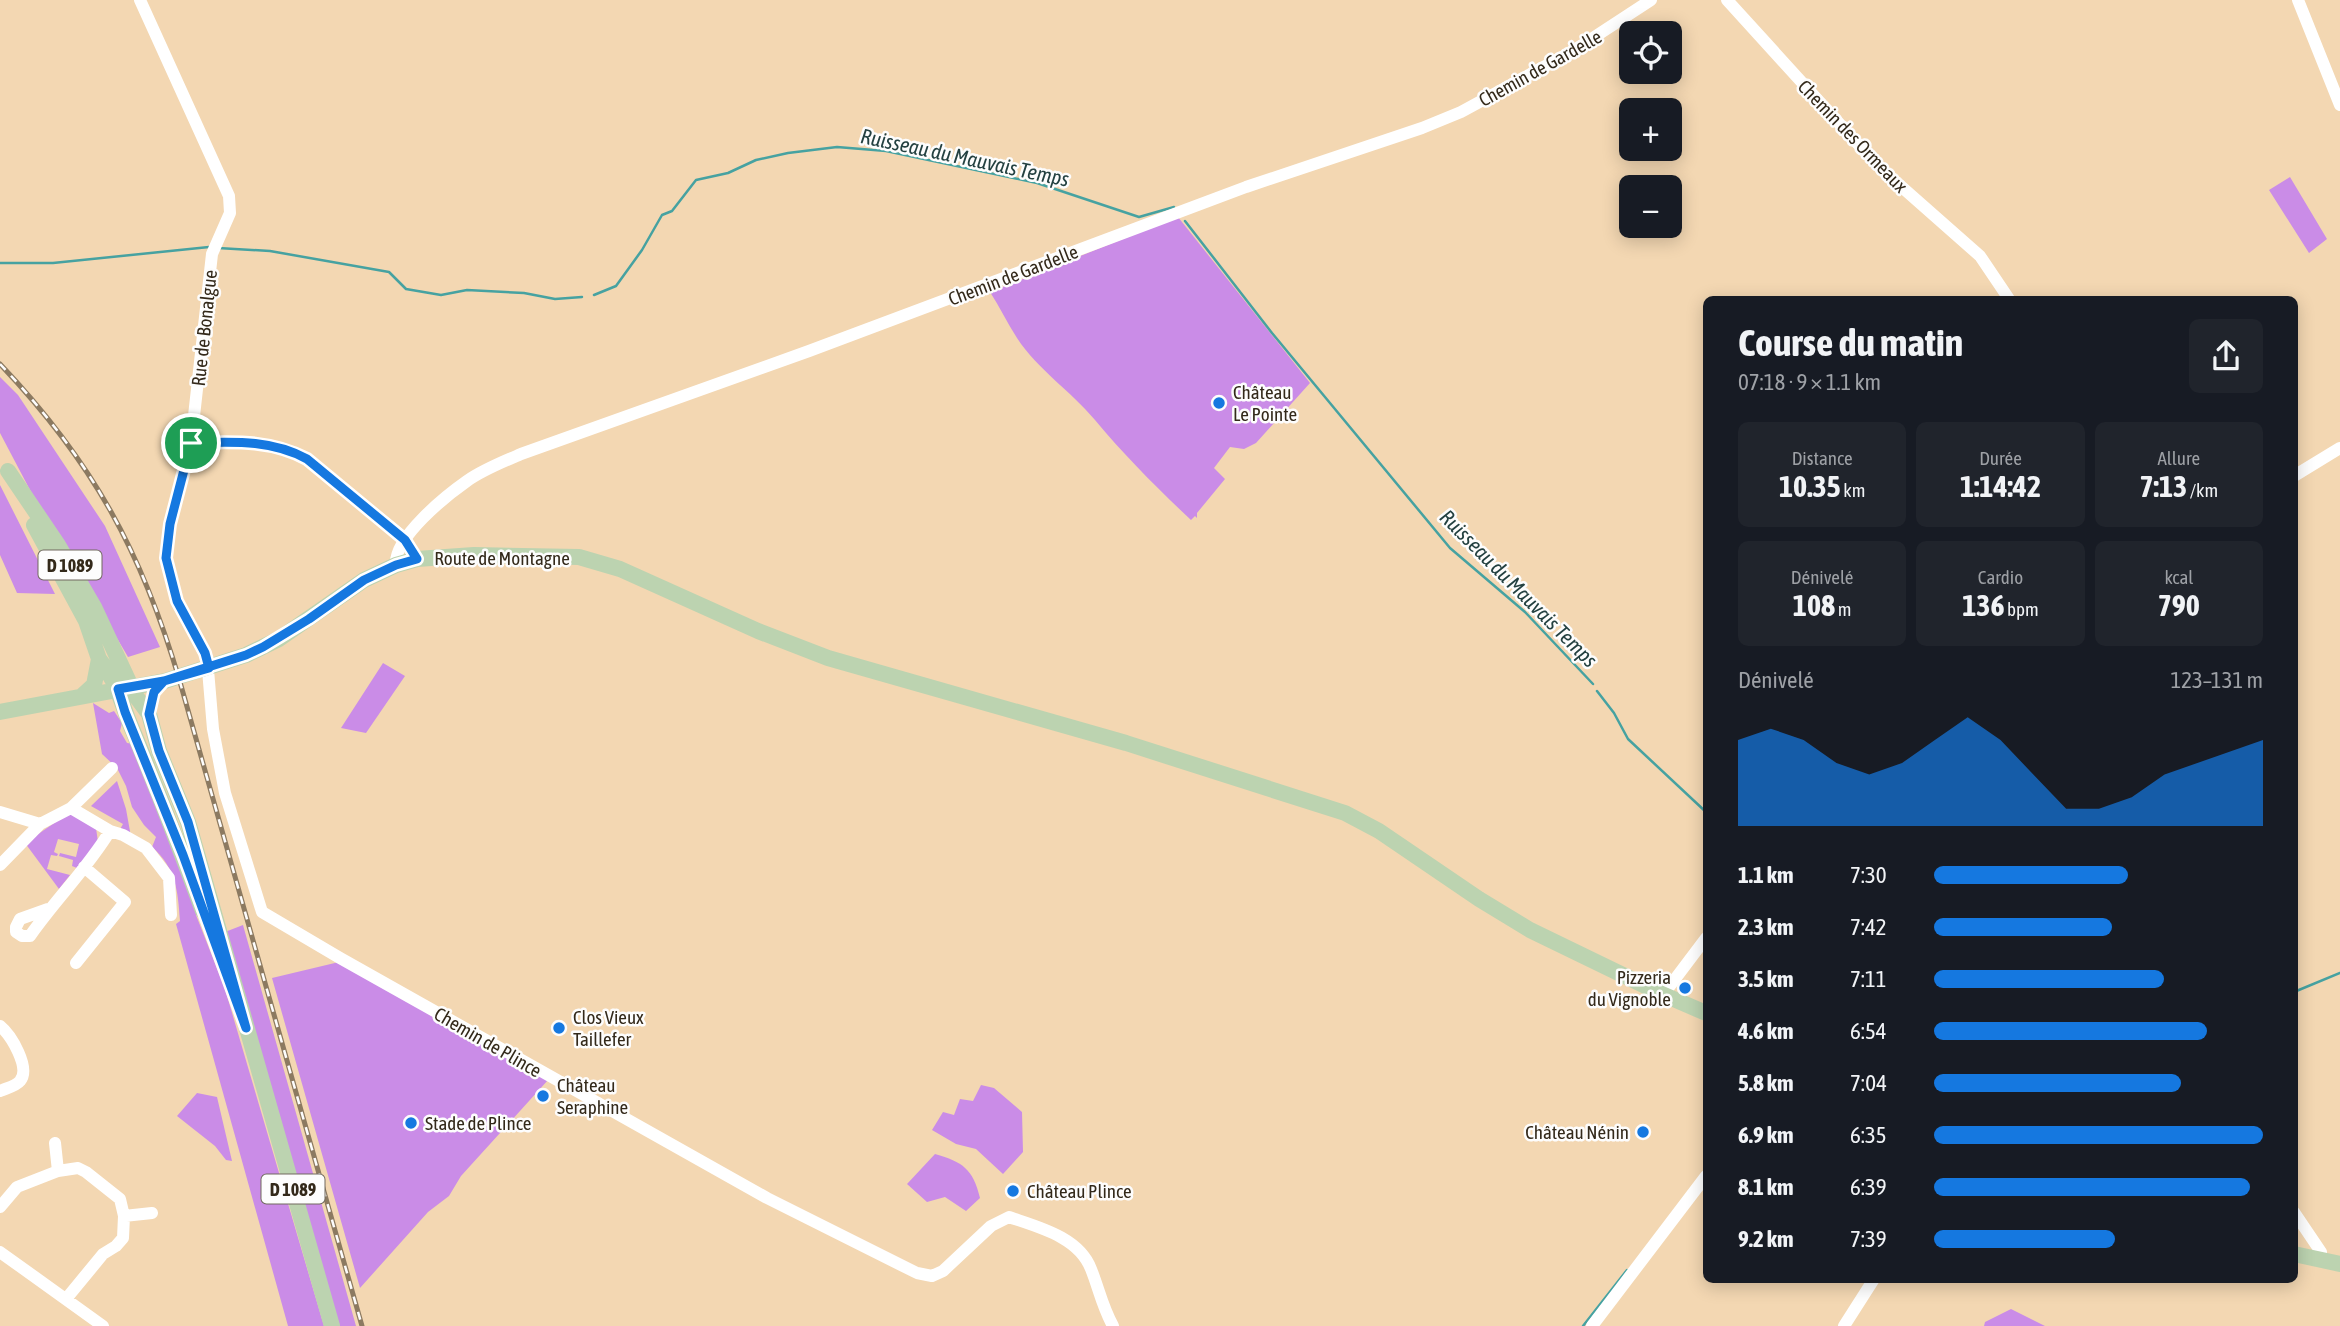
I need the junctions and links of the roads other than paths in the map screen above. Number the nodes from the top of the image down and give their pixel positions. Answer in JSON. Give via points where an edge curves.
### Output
{"nodes":[{"id":1,"x":141,"y":0,"type":"edge"},
{"id":2,"x":1651,"y":0,"type":"edge"},
{"id":3,"x":1727,"y":0,"type":"edge"},
{"id":4,"x":2298,"y":0,"type":"edge"},
{"id":5,"x":2340,"y":105,"type":"edge"},
{"id":6,"x":2006,"y":296,"type":"edge"},
{"id":7,"x":191,"y":443,"type":"junction"},
{"id":8,"x":2340,"y":448,"type":"edge"},
{"id":9,"x":0,"y":457,"type":"edge"},
{"id":10,"x":8,"y":471,"type":"junction"},
{"id":11,"x":2298,"y":474,"type":"edge"},
{"id":12,"x":405,"y":540,"type":"junction"},
{"id":13,"x":417,"y":559,"type":"junction"},
{"id":14,"x":396,"y":565,"type":"junction"},
{"id":15,"x":86,"y":621,"type":"junction"},
{"id":16,"x":99,"y":659,"type":"junction"},
{"id":17,"x":122,"y":665,"type":"junction"},
{"id":18,"x":209,"y":668,"type":"junction"},
{"id":19,"x":164,"y":681,"type":"junction"},
{"id":20,"x":125,"y":688,"type":"junction"},
{"id":21,"x":88,"y":694,"type":"junction"},
{"id":22,"x":0,"y":712,"type":"edge"},
{"id":23,"x":125,"y":712,"type":"junction"},
{"id":24,"x":149,"y":714,"type":"junction"},
{"id":25,"x":159,"y":751,"type":"junction"},
{"id":26,"x":112,"y":768,"type":"dead end"},
{"id":27,"x":71,"y":808,"type":"junction"},
{"id":28,"x":0,"y":812,"type":"edge"},
{"id":29,"x":40,"y":824,"type":"junction"},
{"id":30,"x":110,"y":831,"type":"junction"},
{"id":31,"x":0,"y":865,"type":"edge"},
{"id":32,"x":84,"y":867,"type":"junction"},
{"id":33,"x":48,"y":909,"type":"dead end"},
{"id":34,"x":171,"y":915,"type":"dead end"},
{"id":35,"x":1703,"y":942,"type":"edge"},
{"id":36,"x":76,"y":963,"type":"dead end"},
{"id":37,"x":1663,"y":995,"type":"junction"},
{"id":38,"x":1703,"y":1012,"type":"edge"},
{"id":39,"x":0,"y":1026,"type":"edge"},
{"id":40,"x":246,"y":1028,"type":"junction"},
{"id":41,"x":0,"y":1091,"type":"edge"},
{"id":42,"x":55,"y":1143,"type":"dead end"},
{"id":43,"x":58,"y":1171,"type":"junction"},
{"id":44,"x":1703,"y":1180,"type":"edge"},
{"id":45,"x":0,"y":1207,"type":"edge"},
{"id":46,"x":152,"y":1213,"type":"dead end"},
{"id":47,"x":124,"y":1216,"type":"junction"},
{"id":48,"x":2298,"y":1218,"type":"edge"},
{"id":49,"x":0,"y":1252,"type":"edge"},
{"id":50,"x":2298,"y":1255,"type":"edge"},
{"id":51,"x":2321,"y":1260,"type":"junction"},
{"id":52,"x":2340,"y":1264,"type":"edge"},
{"id":53,"x":1871,"y":1283,"type":"edge"},
{"id":54,"x":66,"y":1299,"type":"junction"},
{"id":55,"x":103,"y":1326,"type":"edge"},
{"id":56,"x":332,"y":1326,"type":"edge"},
{"id":57,"x":1112,"y":1326,"type":"edge"},
{"id":58,"x":1592,"y":1326,"type":"edge"},
{"id":59,"x":1844,"y":1326,"type":"edge"}],
"edges":[{"from":1,"to":7,"type":"street","name":"Rue de Bonalgue","via":[[229,196],[230,213],[212,254]]},
{"from":2,"to":12,"type":"street","name":"Chemin de Gardelle","via":[[1573,51],[1432,124],[1247,187],[521,454],[467,481]]},
{"from":3,"to":6,"type":"street","name":"Chemin des Ormeaux","via":[[1878,166],[1980,256]]},
{"from":4,"to":5,"type":"street"},
{"from":7,"to":12,"type":"street","via":[[245,441],[291,451],[307,459]]},
{"from":7,"to":18,"type":"street","name":"Rue de Bonalgue","via":[[166,558],[177,601]]},
{"from":8,"to":11,"type":"street"},
{"from":9,"to":10,"type":"main road","number":"D 1089"},
{"from":10,"to":15,"type":"main road","number":"D 1089"},
{"from":10,"to":17,"type":"main road","number":"D 1089","via":[[58,545]]},
{"from":12,"to":13,"type":"street"},
{"from":12,"to":14,"type":"street","name":"Chemin de Gardelle"},
{"from":13,"to":14,"type":"main road","name":"Route de Montagne"},
{"from":13,"to":37,"type":"main road","name":"Route de Montagne","via":[[579,557],[620,569],[828,659],[1103,736],[1345,813],[1530,930]]},
{"from":14,"to":18,"type":"main road","name":"Route de Montagne","via":[[364,580],[279,639]]},
{"from":15,"to":16,"type":"main road","number":"D 1089"},
{"from":15,"to":20,"type":"main road","number":"D 1089"},
{"from":16,"to":20,"type":"main road","number":"D 1089"},
{"from":16,"to":21,"type":"main road","via":[[97,678]]},
{"from":17,"to":19,"type":"main road"},
{"from":17,"to":20,"type":"main road","number":"D 1089"},
{"from":18,"to":19,"type":"main road","name":"Route de Montagne"},
{"from":18,"to":57,"type":"street","name":"Chemin de Plince","via":[[213,729],[225,793],[260,905],[268,916],[767,1198],[917,1273],[932,1276],[943,1271],[990,1226],[1009,1217],[1062,1237],[1079,1249],[1091,1266]]},
{"from":19,"to":20,"type":"main road","name":"Route de Montagne"},
{"from":19,"to":24,"type":"main road","via":[[154,692]]},
{"from":20,"to":21,"type":"main road","name":"Route de Montagne"},
{"from":20,"to":23,"type":"main road","number":"D 1089"},
{"from":20,"to":24,"type":"main road","number":"D 1089"},
{"from":20,"to":25,"type":"main road","number":"D 1089","via":[[146,737]]},
{"from":21,"to":22,"type":"main road","name":"Route de Montagne"},
{"from":21,"to":23,"type":"main road"},
{"from":23,"to":40,"type":"main road","number":"D 1089"},
{"from":24,"to":25,"type":"main road","number":"D 1089"},
{"from":25,"to":40,"type":"main road","number":"D 1089","via":[[188,822]]},
{"from":26,"to":27,"type":"street"},
{"from":27,"to":29,"type":"street"},
{"from":27,"to":30,"type":"street"},
{"from":28,"to":29,"type":"street"},
{"from":29,"to":31,"type":"street"},
{"from":30,"to":32,"type":"street"},
{"from":30,"to":34,"type":"street","via":[[146,848],[169,878]]},
{"from":32,"to":33,"type":"street"},
{"from":32,"to":36,"type":"street","via":[[125,902]]},
{"from":35,"to":37,"type":"street"},
{"from":37,"to":38,"type":"main road","name":"Route de Montagne"},
{"from":39,"to":41,"type":"street","via":[[9,1034],[25,1069],[18,1084]]},
{"from":40,"to":56,"type":"main road","number":"D 1089"},
{"from":42,"to":43,"type":"street"},
{"from":43,"to":45,"type":"street","via":[[17,1187]]},
{"from":43,"to":47,"type":"street","via":[[78,1168],[86,1172],[120,1199]]},
{"from":44,"to":58,"type":"street"},
{"from":46,"to":47,"type":"street"},
{"from":47,"to":54,"type":"street","via":[[123,1238],[103,1254]]},
{"from":48,"to":51,"type":"street"},
{"from":49,"to":54,"type":"street"},
{"from":50,"to":51,"type":"main road"},
{"from":51,"to":52,"type":"main road"},
{"from":53,"to":59,"type":"street"},
{"from":54,"to":55,"type":"street"}]}
